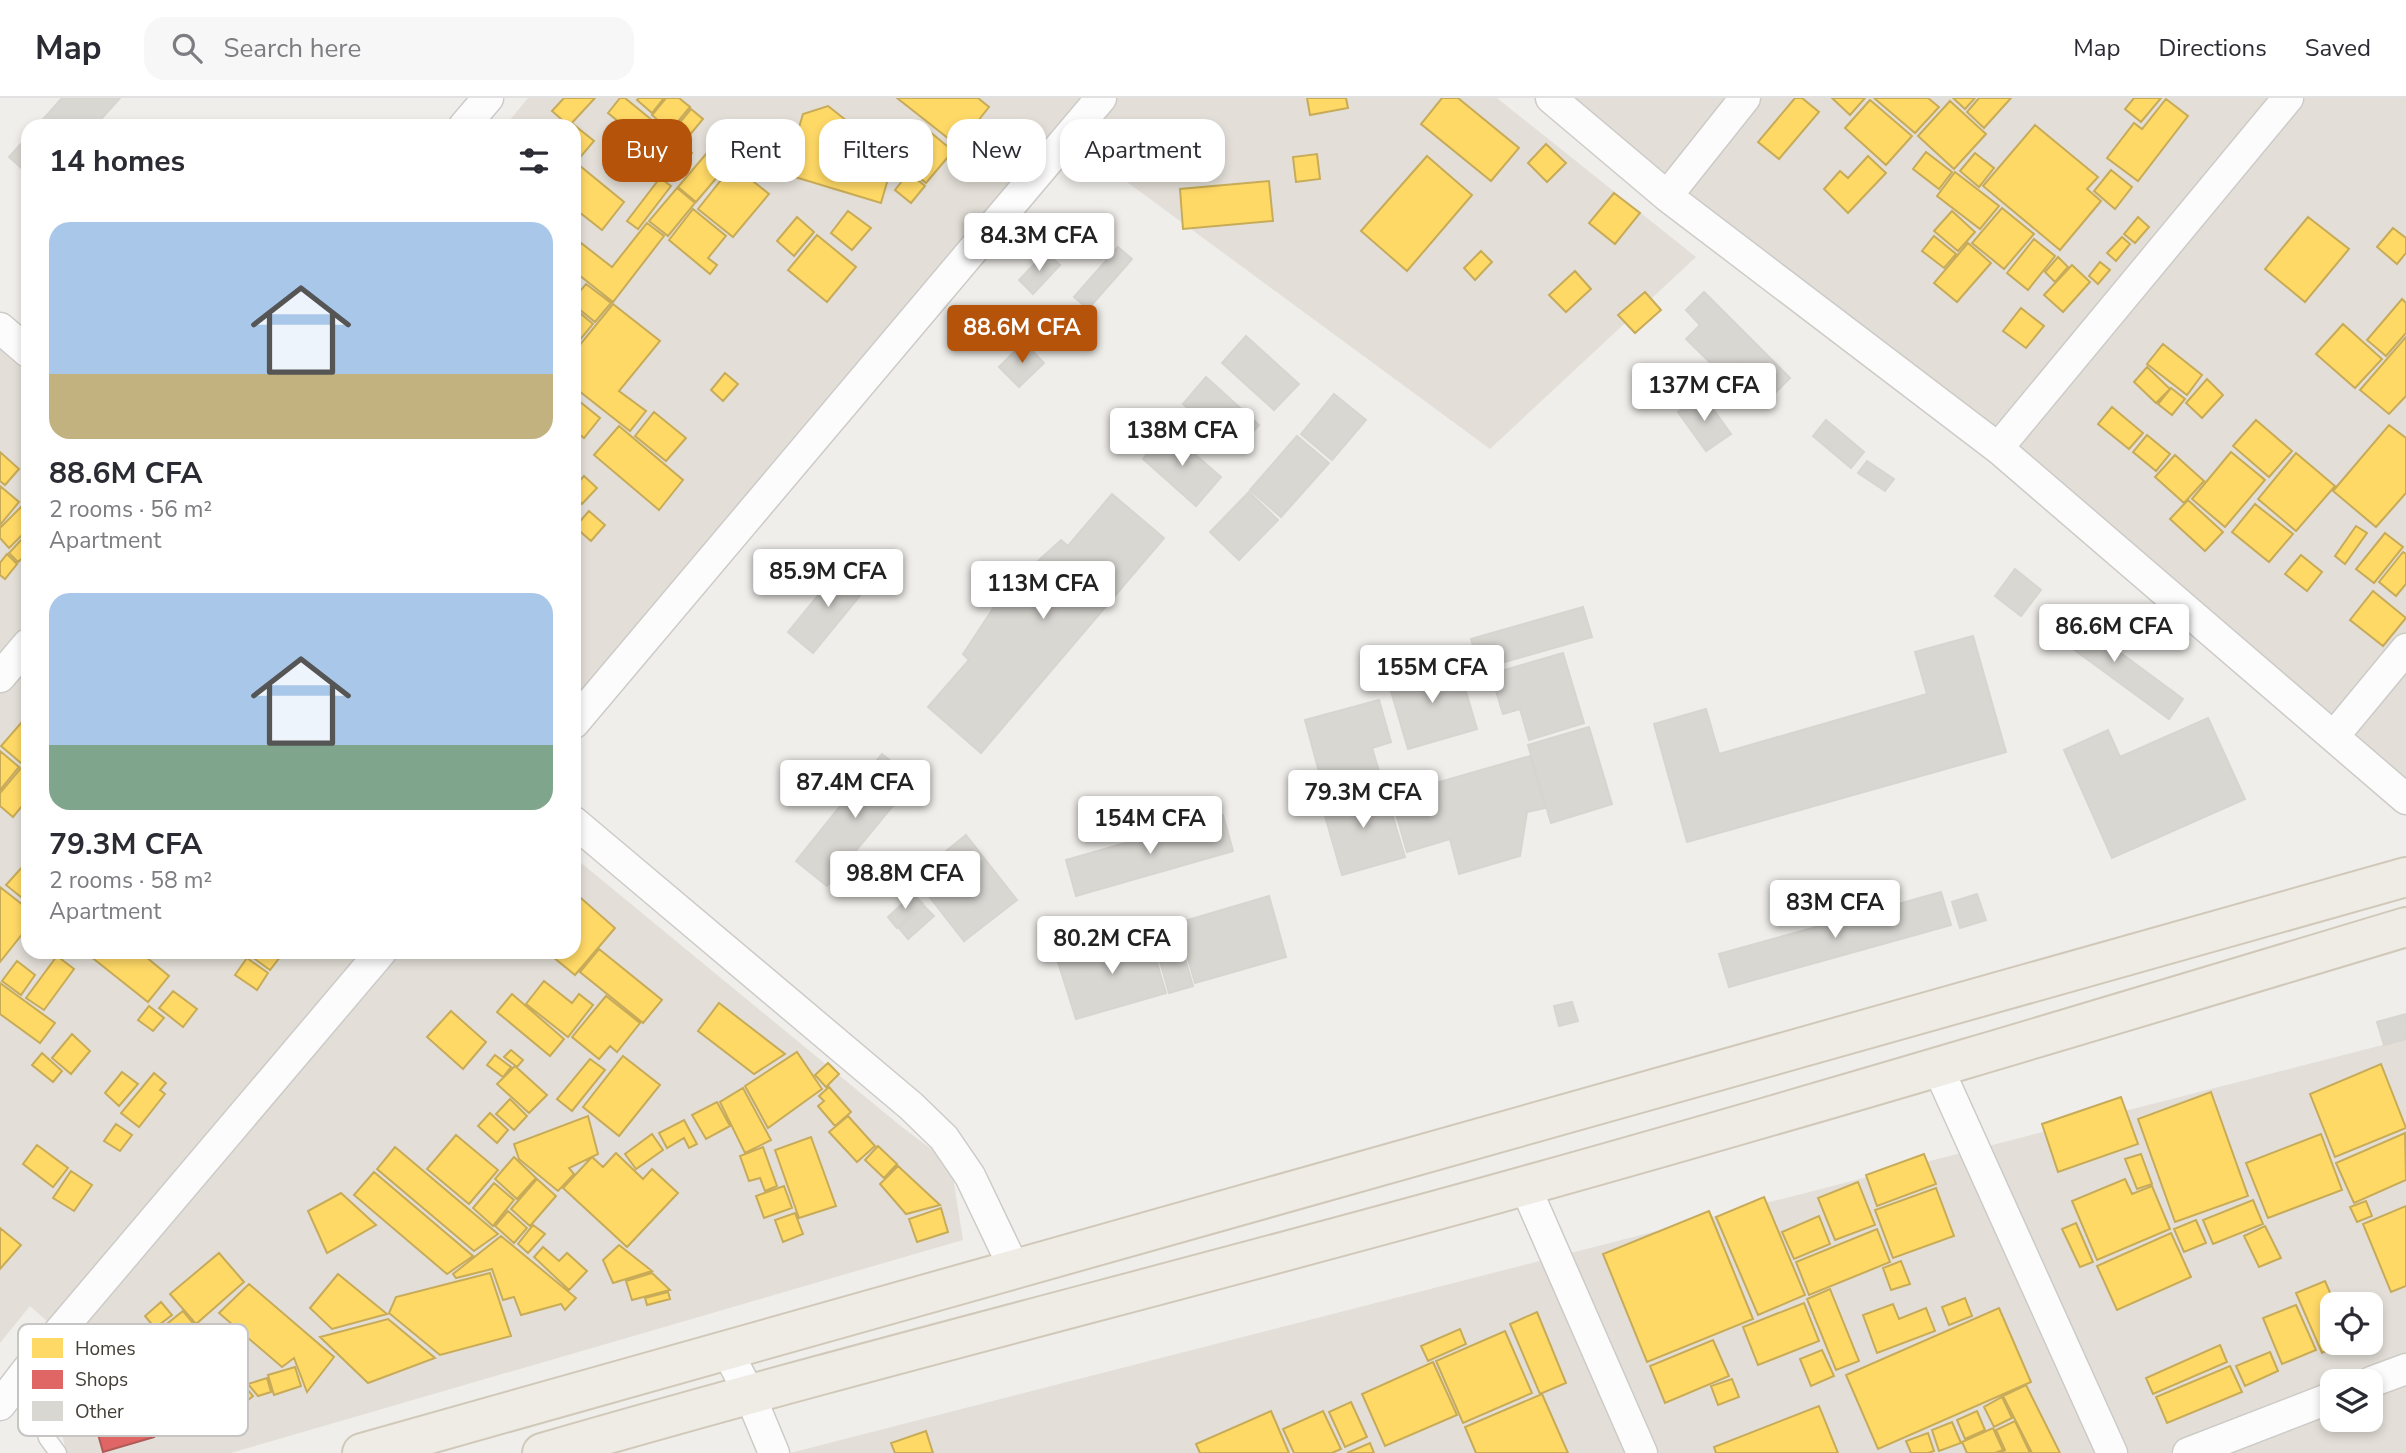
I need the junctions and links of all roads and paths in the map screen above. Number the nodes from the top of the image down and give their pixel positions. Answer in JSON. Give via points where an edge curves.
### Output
{"nodes":[{"id":1,"x":488,"y":98,"type":"edge"},
{"id":2,"x":1101,"y":98,"type":"edge"},
{"id":3,"x":1551,"y":98,"type":"edge"},
{"id":4,"x":1745,"y":98,"type":"edge"},
{"id":5,"x":2288,"y":98,"type":"edge"},
{"id":6,"x":470,"y":119,"type":"edge"},
{"id":7,"x":1667,"y":196,"type":"junction"},
{"id":8,"x":0,"y":328,"type":"edge"},
{"id":9,"x":21,"y":346,"type":"edge"},
{"id":10,"x":1998,"y":448,"type":"junction"},
{"id":11,"x":2406,"y":649,"type":"edge"},
{"id":12,"x":21,"y":652,"type":"edge"},
{"id":13,"x":0,"y":677,"type":"edge"},
{"id":14,"x":581,"y":715,"type":"edge"},
{"id":15,"x":2334,"y":736,"type":"junction"},
{"id":16,"x":2406,"y":799,"type":"edge"},
{"id":17,"x":581,"y":828,"type":"edge"},
{"id":18,"x":2406,"y":877,"type":"edge"},
{"id":19,"x":2406,"y":927,"type":"edge"},
{"id":20,"x":375,"y":959,"type":"edge"},
{"id":21,"x":1938,"y":1068,"type":"junction"},
{"id":22,"x":1525,"y":1186,"type":"junction"},
{"id":23,"x":1015,"y":1270,"type":"junction"},
{"id":24,"x":66,"y":1324,"type":"edge"},
{"id":25,"x":727,"y":1351,"type":"junction"},
{"id":26,"x":2406,"y":1369,"type":"edge"},
{"id":27,"x":2383,"y":1378,"type":"edge"},
{"id":28,"x":18,"y":1382,"type":"edge"},
{"id":29,"x":749,"y":1393,"type":"junction"},
{"id":30,"x":2320,"y":1402,"type":"edge"},
{"id":31,"x":0,"y":1405,"type":"edge"},
{"id":32,"x":47,"y":1436,"type":"edge"},
{"id":33,"x":58,"y":1453,"type":"edge"},
{"id":34,"x":362,"y":1453,"type":"edge"},
{"id":35,"x":542,"y":1453,"type":"edge"},
{"id":36,"x":774,"y":1453,"type":"edge"},
{"id":37,"x":1642,"y":1453,"type":"edge"},
{"id":38,"x":2112,"y":1453,"type":"edge"},
{"id":39,"x":2188,"y":1453,"type":"edge"}],
"edges":[{"from":1,"to":6,"type":"street"},
{"from":2,"to":14,"type":"street"},
{"from":3,"to":7,"type":"street"},
{"from":4,"to":7,"type":"street"},
{"from":5,"to":10,"type":"street"},
{"from":7,"to":10,"type":"street"},
{"from":8,"to":9,"type":"street"},
{"from":10,"to":15,"type":"street"},
{"from":11,"to":15,"type":"street"},
{"from":12,"to":13,"type":"street"},
{"from":15,"to":16,"type":"street"},
{"from":17,"to":23,"type":"street","via":[[944,1138],[970,1176]]},
{"from":18,"to":23,"type":"main road"},
{"from":19,"to":21,"type":"main road"},
{"from":20,"to":24,"type":"street"},
{"from":21,"to":22,"type":"main road"},
{"from":21,"to":38,"type":"street"},
{"from":22,"to":29,"type":"main road"},
{"from":22,"to":37,"type":"street"},
{"from":23,"to":25,"type":"main road"},
{"from":25,"to":29,"type":"street"},
{"from":25,"to":34,"type":"main road"},
{"from":26,"to":27,"type":"street"},
{"from":28,"to":31,"type":"street"},
{"from":29,"to":35,"type":"main road"},
{"from":29,"to":36,"type":"street"},
{"from":30,"to":39,"type":"street"},
{"from":32,"to":33,"type":"lane"}]}
